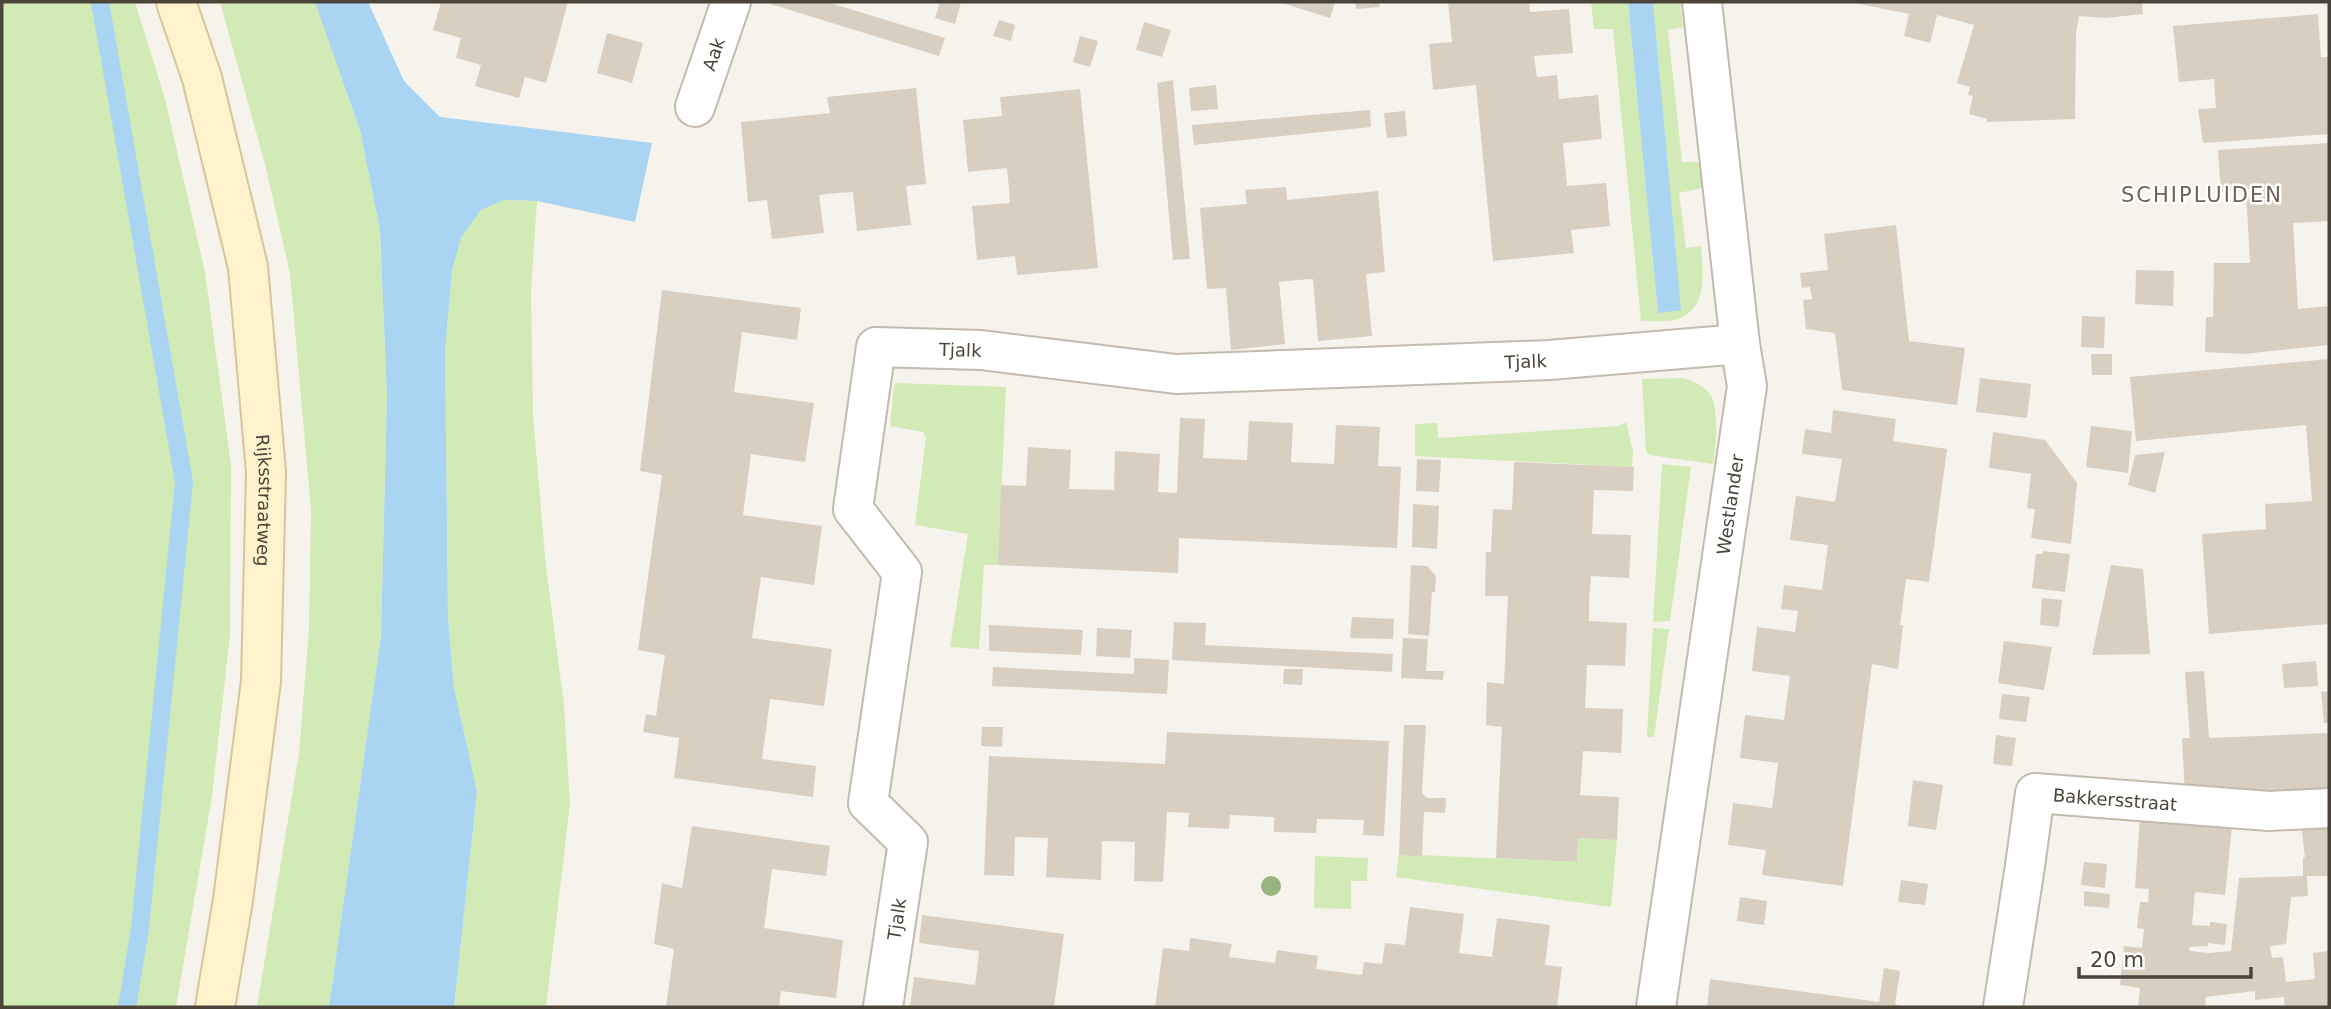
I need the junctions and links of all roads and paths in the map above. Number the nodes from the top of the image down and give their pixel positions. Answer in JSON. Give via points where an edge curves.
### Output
{"nodes":[{"id":1,"x":176,"y":2,"type":"edge"},
{"id":2,"x":731,"y":2,"type":"edge"},
{"id":3,"x":1702,"y":2,"type":"edge"},
{"id":4,"x":695,"y":107,"type":"dead end"},
{"id":5,"x":1740,"y":344,"type":"junction"},
{"id":6,"x":2329,"y":808,"type":"edge"},
{"id":7,"x":215,"y":1007,"type":"edge"},
{"id":8,"x":883,"y":1007,"type":"edge"},
{"id":9,"x":1656,"y":1007,"type":"edge"},
{"id":10,"x":2003,"y":1007,"type":"edge"}],
"edges":[{"from":1,"to":7,"type":"main road","name":"Rijksstraatweg","via":[[202,78],[248,267],[265,472],[261,681]]},
{"from":2,"to":4,"type":"street","name":"Aak"},
{"from":3,"to":5,"type":"street","name":"Westlander"},
{"from":5,"to":8,"type":"street","name":"Tjalk","via":[[1549,360],[1176,374],[981,350],[876,347],[853,509],[902,572],[868,803],[908,842]]},
{"from":5,"to":9,"type":"street","name":"Westlander","via":[[1747,386]]},
{"from":6,"to":10,"type":"street","name":"Bakkersstraat","via":[[2269,811],[2035,793]]}]}
